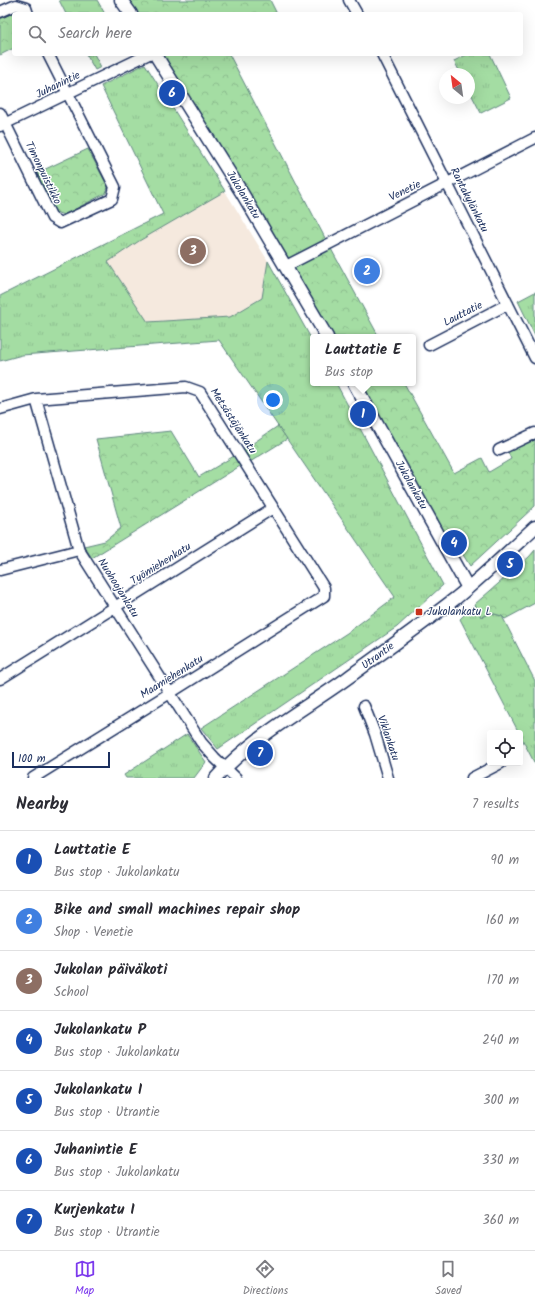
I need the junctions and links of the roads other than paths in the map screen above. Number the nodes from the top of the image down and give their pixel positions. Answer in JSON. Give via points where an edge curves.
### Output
{"nodes":[{"id":1,"x":122,"y":0,"type":"edge"},
{"id":2,"x":349,"y":0,"type":"edge"},
{"id":3,"x":0,"y":12,"type":"edge"},
{"id":4,"x":27,"y":12,"type":"edge"},
{"id":5,"x":129,"y":12,"type":"edge"},
{"id":6,"x":356,"y":12,"type":"edge"},
{"id":7,"x":49,"y":56,"type":"edge"},
{"id":8,"x":145,"y":56,"type":"edge"},
{"id":9,"x":156,"y":56,"type":"edge"},
{"id":10,"x":383,"y":56,"type":"edge"},
{"id":11,"x":68,"y":93,"type":"junction"},
{"id":12,"x":0,"y":113,"type":"edge"},
{"id":13,"x":3,"y":125,"type":"edge"},
{"id":14,"x":535,"y":138,"type":"edge"},
{"id":15,"x":447,"y":184,"type":"junction"},
{"id":16,"x":286,"y":266,"type":"junction"},
{"id":17,"x":508,"y":304,"type":"junction"},
{"id":18,"x":325,"y":334,"type":"edge"},
{"id":19,"x":429,"y":345,"type":"dead end"},
{"id":20,"x":535,"y":358,"type":"edge"},
{"id":21,"x":356,"y":386,"type":"edge"},
{"id":22,"x":36,"y":399,"type":"junction"},
{"id":23,"x":0,"y":409,"type":"edge"},
{"id":24,"x":535,"y":433,"type":"edge"},
{"id":25,"x":499,"y":450,"type":"dead end"},
{"id":26,"x":273,"y":508,"type":"junction"},
{"id":27,"x":535,"y":527,"type":"edge"},
{"id":28,"x":79,"y":550,"type":"junction"},
{"id":29,"x":0,"y":570,"type":"edge"},
{"id":30,"x":468,"y":588,"type":"junction"},
{"id":31,"x":324,"y":596,"type":"joint"},
{"id":32,"x":116,"y":606,"type":"junction"},
{"id":33,"x":0,"y":678,"type":"edge"},
{"id":34,"x":170,"y":693,"type":"junction"},
{"id":35,"x":364,"y":706,"type":"dead end"},
{"id":36,"x":495,"y":766,"type":"edge"},
{"id":37,"x":225,"y":768,"type":"junction"},
{"id":38,"x":33,"y":778,"type":"edge"},
{"id":39,"x":216,"y":778,"type":"edge"},
{"id":40,"x":236,"y":778,"type":"edge"},
{"id":41,"x":388,"y":778,"type":"edge"},
{"id":42,"x":472,"y":778,"type":"edge"}],
"edges":[{"from":1,"to":5,"type":"main road"},
{"from":2,"to":6,"type":"street"},
{"from":3,"to":4,"type":"street","via":[[16,5],[26,8]]},
{"from":7,"to":11,"type":"street"},
{"from":8,"to":11,"type":"street","name":"Juhanintie"},
{"from":9,"to":16,"type":"main road","name":"Jukolankatu"},
{"from":10,"to":15,"type":"street","name":"Rantakylänkatu"},
{"from":11,"to":13,"type":"street","name":"Juhanintie"},
{"from":11,"to":13,"type":"street","name":"Timonpuistikko","via":[[115,187],[112,199],[60,223],[52,218]]},
{"from":12,"to":13,"type":"street"},
{"from":14,"to":15,"type":"street","name":"Venetie"},
{"from":15,"to":16,"type":"street","name":"Venetie"},
{"from":15,"to":17,"type":"street","name":"Rantakylänkatu"},
{"from":16,"to":18,"type":"main road","name":"Jukolankatu"},
{"from":17,"to":19,"type":"street","name":"Lauttatie"},
{"from":17,"to":20,"type":"street","name":"Rantakylänkatu"},
{"from":21,"to":30,"type":"main road","name":"Jukolankatu"},
{"from":22,"to":23,"type":"street","name":"Metsästäjänkatu"},
{"from":22,"to":26,"type":"street","name":"Metsästäjänkatu","via":[[186,387],[200,392]]},
{"from":22,"to":28,"type":"street","name":"Nuohoojankatu"},
{"from":24,"to":25,"type":"street"},
{"from":26,"to":31,"type":"street","name":"Metsästäjänkatu","via":[[324,588]]},
{"from":26,"to":32,"type":"street","name":"Työmiehenkatu"},
{"from":27,"to":30,"type":"main road","name":"Utrantie"},
{"from":28,"to":29,"type":"street"},
{"from":28,"to":32,"type":"street","name":"Nuohoojankatu"},
{"from":30,"to":37,"type":"main road","name":"Utrantie","via":[[402,639],[271,730]]},
{"from":31,"to":34,"type":"street","name":"Maamiehenkatu"},
{"from":32,"to":33,"type":"street","name":"Työmiehenkatu"},
{"from":32,"to":34,"type":"street","name":"Nuohoojankatu"},
{"from":34,"to":37,"type":"street","name":"Nuohoojankatu","via":[[201,742]]},
{"from":34,"to":38,"type":"street","name":"Maamiehenkatu"},
{"from":35,"to":41,"type":"street","name":"Viklankatu"},
{"from":36,"to":42,"type":"street"},
{"from":37,"to":39,"type":"main road","name":"Utrantie"},
{"from":37,"to":40,"type":"street","name":"Nuohoojankatu"}]}
